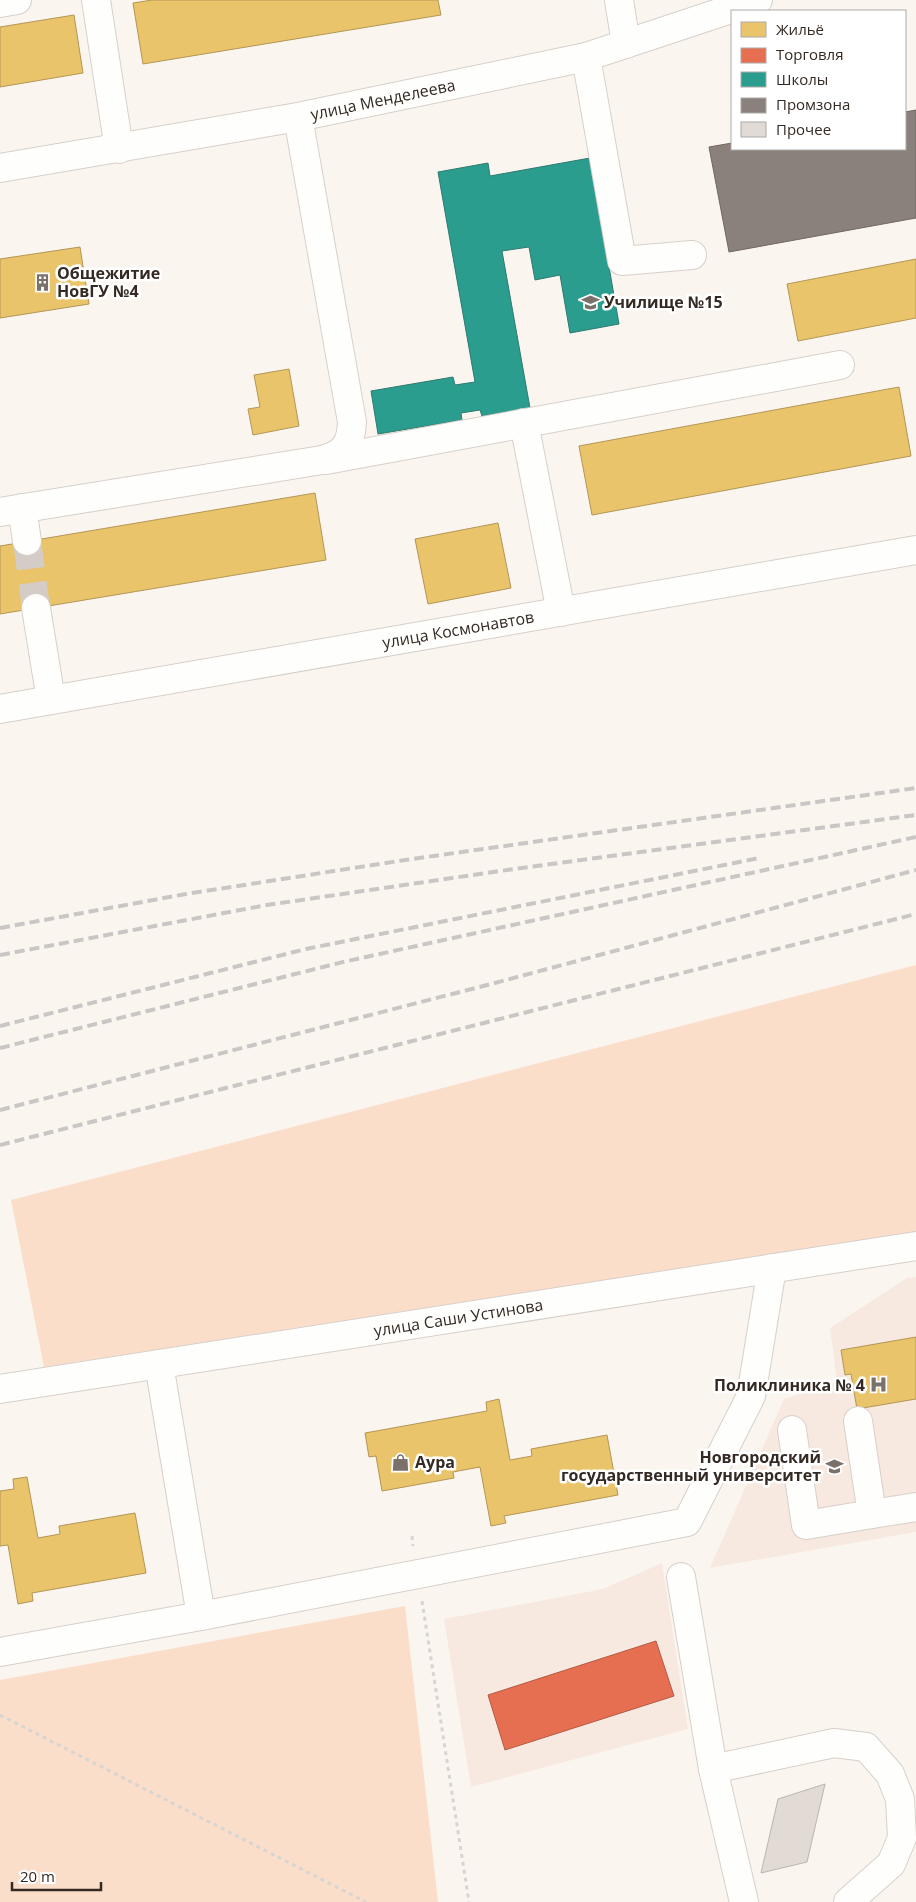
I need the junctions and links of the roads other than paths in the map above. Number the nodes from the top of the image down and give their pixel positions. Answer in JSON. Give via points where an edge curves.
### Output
{"nodes":[{"id":1,"x":18,"y":0,"type":"edge"},
{"id":2,"x":96,"y":0,"type":"edge"},
{"id":3,"x":618,"y":0,"type":"edge"},
{"id":4,"x":758,"y":0,"type":"edge"},
{"id":5,"x":0,"y":3,"type":"edge"},
{"id":6,"x":626,"y":44,"type":"junction"},
{"id":7,"x":586,"y":56,"type":"junction"},
{"id":8,"x":298,"y":118,"type":"junction"},
{"id":9,"x":119,"y":148,"type":"junction"},
{"id":10,"x":0,"y":168,"type":"edge"},
{"id":11,"x":692,"y":254,"type":"dead end"},
{"id":12,"x":840,"y":365,"type":"dead end"},
{"id":13,"x":524,"y":423,"type":"junction"},
{"id":14,"x":322,"y":460,"type":"junction"},
{"id":15,"x":11,"y":510,"type":"edge"},
{"id":16,"x":27,"y":542,"type":"tunnel mouth"},
{"id":17,"x":916,"y":550,"type":"edge"},
{"id":18,"x":36,"y":608,"type":"tunnel mouth"},
{"id":19,"x":561,"y":612,"type":"junction"},
{"id":20,"x":51,"y":700,"type":"junction"},
{"id":21,"x":0,"y":709,"type":"edge"},
{"id":22,"x":916,"y":1246,"type":"edge"},
{"id":23,"x":772,"y":1268,"type":"junction"},
{"id":24,"x":159,"y":1364,"type":"junction"},
{"id":25,"x":0,"y":1389,"type":"edge"},
{"id":26,"x":858,"y":1422,"type":"dead end"},
{"id":27,"x":792,"y":1430,"type":"dead end"},
{"id":28,"x":916,"y":1507,"type":"edge"},
{"id":29,"x":872,"y":1514,"type":"junction"},
{"id":30,"x":681,"y":1577,"type":"dead end"},
{"id":31,"x":201,"y":1616,"type":"junction"},
{"id":32,"x":0,"y":1652,"type":"edge"},
{"id":33,"x":713,"y":1768,"type":"junction"},
{"id":34,"x":916,"y":1844,"type":"edge"},
{"id":35,"x":891,"y":1864,"type":"junction"},
{"id":36,"x":744,"y":1902,"type":"edge"},
{"id":37,"x":848,"y":1902,"type":"edge"}],
"edges":[{"from":1,"to":5,"type":"street"},
{"from":2,"to":9,"type":"street"},
{"from":3,"to":6,"type":"street"},
{"from":4,"to":6,"type":"street","name":"улица Менделеева"},
{"from":6,"to":7,"type":"street","name":"улица Менделеева"},
{"from":7,"to":8,"type":"street","name":"улица Менделеева"},
{"from":7,"to":11,"type":"street","via":[[622,261]]},
{"from":8,"to":9,"type":"street","name":"улица Менделеева"},
{"from":8,"to":14,"type":"street","via":[[352,422],[350,439],[340,453]]},
{"from":9,"to":10,"type":"street","name":"улица Менделеева"},
{"from":12,"to":13,"type":"street"},
{"from":13,"to":14,"type":"street"},
{"from":13,"to":19,"type":"street"},
{"from":14,"to":15,"type":"street"},
{"from":15,"to":16,"type":"street"},
{"from":17,"to":19,"type":"street","name":"улица Космонавтов"},
{"from":18,"to":20,"type":"street"},
{"from":19,"to":20,"type":"street","name":"улица Космонавтов"},
{"from":20,"to":21,"type":"street","name":"улица Космонавтов"},
{"from":22,"to":23,"type":"street","name":"улица Саши Устинова"},
{"from":23,"to":24,"type":"street","name":"улица Саши Устинова"},
{"from":23,"to":31,"type":"street","via":[[751,1396],[687,1522]]},
{"from":24,"to":25,"type":"street","name":"улица Саши Устинова"},
{"from":24,"to":31,"type":"street"},
{"from":26,"to":29,"type":"street"},
{"from":27,"to":29,"type":"street","via":[[806,1525]]},
{"from":28,"to":29,"type":"street"},
{"from":30,"to":33,"type":"street"},
{"from":31,"to":32,"type":"street"},
{"from":33,"to":35,"type":"street","via":[[834,1743],[866,1747],[890,1774],[900,1799],[902,1838]]},
{"from":33,"to":36,"type":"street"},
{"from":34,"to":35,"type":"street"},
{"from":35,"to":37,"type":"street"}]}
